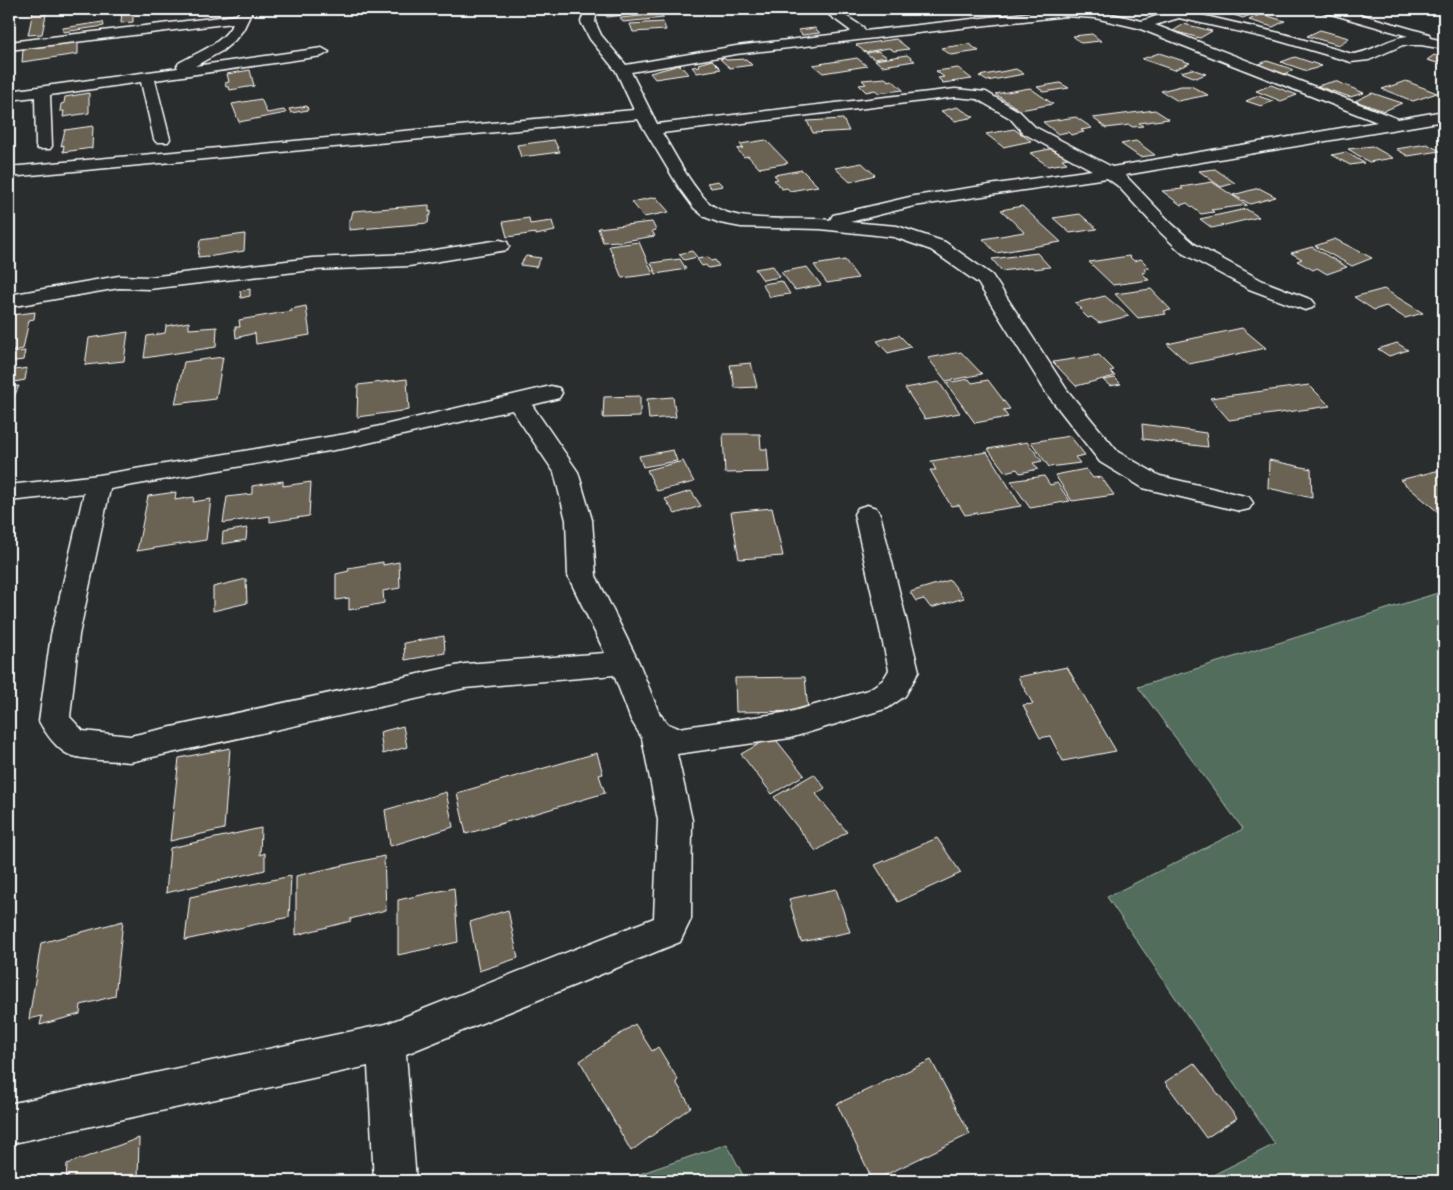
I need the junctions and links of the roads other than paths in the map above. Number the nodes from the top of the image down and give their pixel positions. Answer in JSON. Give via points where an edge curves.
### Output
{"nodes":[{"id":1,"x":591,"y":9,"type":"edge"},
{"id":2,"x":828,"y":9,"type":"edge"},
{"id":3,"x":1330,"y":9,"type":"edge"},
{"id":4,"x":1063,"y":10,"type":"edge"},
{"id":5,"x":1181,"y":11,"type":"edge"},
{"id":6,"x":244,"y":13,"type":"edge"},
{"id":7,"x":1142,"y":25,"type":"junction"},
{"id":8,"x":852,"y":36,"type":"junction"},
{"id":9,"x":1444,"y":44,"type":"edge"},
{"id":10,"x":9,"y":46,"type":"edge"},
{"id":11,"x":322,"y":52,"type":"dead end"},
{"id":12,"x":623,"y":70,"type":"junction"},
{"id":13,"x":169,"y":73,"type":"junction"},
{"id":14,"x":147,"y":77,"type":"junction"},
{"id":15,"x":42,"y":91,"type":"junction"},
{"id":16,"x":9,"y":96,"type":"edge"},
{"id":17,"x":1444,"y":116,"type":"edge"},
{"id":18,"x":648,"y":121,"type":"junction"},
{"id":19,"x":1397,"y":124,"type":"junction"},
{"id":20,"x":162,"y":138,"type":"dead end"},
{"id":21,"x":44,"y":146,"type":"dead end"},
{"id":22,"x":9,"y":172,"type":"edge"},
{"id":23,"x":1110,"y":172,"type":"junction"},
{"id":24,"x":820,"y":224,"type":"junction"},
{"id":25,"x":500,"y":246,"type":"dead end"},
{"id":26,"x":9,"y":301,"type":"edge"},
{"id":27,"x":1305,"y":304,"type":"dead end"},
{"id":28,"x":551,"y":393,"type":"dead end"},
{"id":29,"x":518,"y":402,"type":"junction"},
{"id":30,"x":100,"y":483,"type":"junction"},
{"id":31,"x":9,"y":492,"type":"edge"},
{"id":32,"x":1240,"y":503,"type":"dead end"},
{"id":33,"x":868,"y":514,"type":"dead end"},
{"id":34,"x":624,"y":663,"type":"junction"},
{"id":35,"x":657,"y":733,"type":"junction"},
{"id":36,"x":386,"y":1044,"type":"junction"},
{"id":37,"x":9,"y":1124,"type":"edge"},
{"id":38,"x":395,"y":1181,"type":"edge"}],
"edges":[{"from":1,"to":12,"type":"street","via":[[588,22],[595,36]]},
{"from":2,"to":8,"type":"street","via":[[858,30]]},
{"from":3,"to":9,"type":"street"},
{"from":4,"to":7,"type":"street"},
{"from":4,"to":8,"type":"street"},
{"from":5,"to":7,"type":"street"},
{"from":5,"to":9,"type":"street","via":[[1351,58],[1360,59],[1401,41]]},
{"from":6,"to":10,"type":"street"},
{"from":6,"to":13,"type":"street","via":[[233,34],[225,41]]},
{"from":7,"to":19,"type":"street"},
{"from":8,"to":12,"type":"street","via":[[704,54],[640,64]]},
{"from":11,"to":13,"type":"street"},
{"from":12,"to":18,"type":"street"},
{"from":13,"to":14,"type":"street"},
{"from":14,"to":15,"type":"street"},
{"from":14,"to":20,"type":"street"},
{"from":15,"to":16,"type":"street"},
{"from":15,"to":21,"type":"street"},
{"from":17,"to":19,"type":"street"},
{"from":18,"to":22,"type":"street"},
{"from":18,"to":23,"type":"street","via":[[955,93],[981,95],[1015,115],[1029,130]]},
{"from":18,"to":24,"type":"street","via":[[689,189],[711,213],[741,222]]},
{"from":19,"to":23,"type":"street"},
{"from":23,"to":24,"type":"street","via":[[914,200]]},
{"from":23,"to":27,"type":"street","via":[[1124,182],[1189,249],[1256,285]]},
{"from":24,"to":32,"type":"street","via":[[896,232],[938,246],[985,279],[1058,394],[1109,457],[1152,482]]},
{"from":25,"to":26,"type":"street","via":[[409,260],[312,264],[149,283],[119,282]]},
{"from":28,"to":29,"type":"street"},
{"from":29,"to":30,"type":"street","via":[[346,441]]},
{"from":29,"to":34,"type":"street","via":[[566,472],[579,520],[582,576]]},
{"from":30,"to":31,"type":"street"},
{"from":30,"to":34,"type":"street","via":[[66,635],[54,721],[75,743],[130,749],[465,676]]},
{"from":33,"to":35,"type":"street","via":[[904,671],[894,688],[877,700],[790,725],[677,741]]},
{"from":34,"to":35,"type":"street","via":[[646,720]]},
{"from":35,"to":36,"type":"street","via":[[674,820],[673,919],[668,930]]},
{"from":36,"to":37,"type":"street"},
{"from":36,"to":38,"type":"street"}]}
